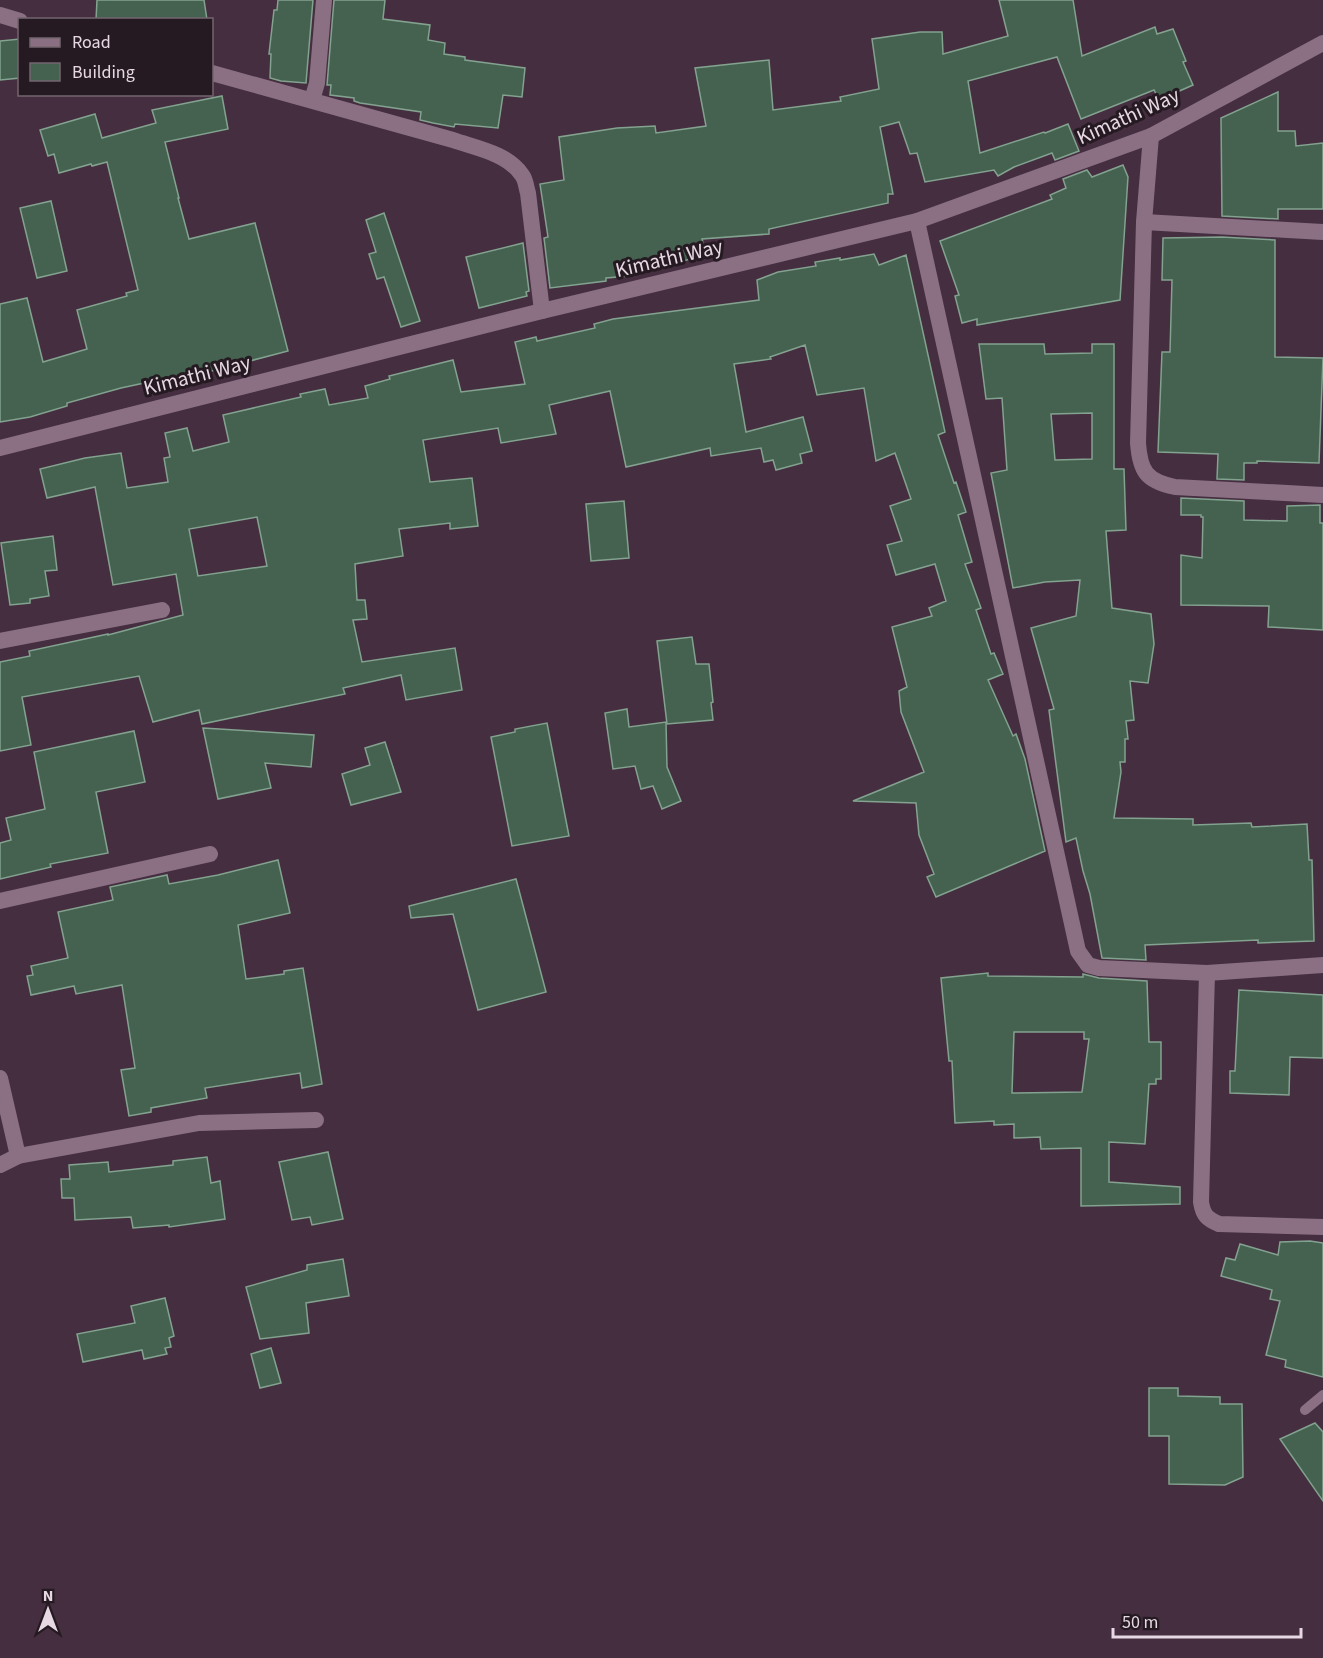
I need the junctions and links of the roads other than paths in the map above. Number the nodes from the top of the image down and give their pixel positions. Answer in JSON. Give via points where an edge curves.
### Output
{"nodes":[{"id":1,"x":324,"y":0,"type":"edge"},
{"id":2,"x":0,"y":15,"type":"edge"},
{"id":3,"x":18,"y":20,"type":"edge"},
{"id":4,"x":1323,"y":43,"type":"edge"},
{"id":5,"x":213,"y":73,"type":"edge"},
{"id":6,"x":312,"y":100,"type":"junction"},
{"id":7,"x":1151,"y":136,"type":"junction"},
{"id":8,"x":917,"y":221,"type":"junction"},
{"id":9,"x":1144,"y":222,"type":"junction"},
{"id":10,"x":1323,"y":232,"type":"edge"},
{"id":11,"x":542,"y":311,"type":"junction"},
{"id":12,"x":0,"y":448,"type":"edge"},
{"id":13,"x":1323,"y":495,"type":"edge"},
{"id":14,"x":162,"y":610,"type":"dead end"},
{"id":15,"x":0,"y":641,"type":"edge"},
{"id":16,"x":210,"y":854,"type":"dead end"},
{"id":17,"x":0,"y":901,"type":"edge"},
{"id":18,"x":1323,"y":965,"type":"edge"},
{"id":19,"x":1207,"y":973,"type":"junction"},
{"id":20,"x":0,"y":1078,"type":"edge"},
{"id":21,"x":316,"y":1120,"type":"dead end"},
{"id":22,"x":18,"y":1156,"type":"junction"},
{"id":23,"x":0,"y":1165,"type":"edge"},
{"id":24,"x":1323,"y":1227,"type":"edge"},
{"id":25,"x":1323,"y":1395,"type":"edge"},
{"id":26,"x":1305,"y":1410,"type":"dead end"}],
"edges":[{"from":1,"to":6,"type":"street"},
{"from":2,"to":3,"type":"street"},
{"from":4,"to":7,"type":"street","name":"Kimathi Way"},
{"from":5,"to":6,"type":"street"},
{"from":6,"to":11,"type":"street","via":[[453,140],[512,164],[524,176],[528,193]]},
{"from":7,"to":8,"type":"street","name":"Kimathi Way"},
{"from":7,"to":9,"type":"street"},
{"from":8,"to":11,"type":"street","name":"Kimathi Way"},
{"from":8,"to":19,"type":"street","via":[[1078,951],[1088,966]]},
{"from":9,"to":10,"type":"street"},
{"from":9,"to":13,"type":"street","via":[[1138,443],[1139,462],[1147,476],[1159,484],[1175,487]]},
{"from":11,"to":12,"type":"street","name":"Kimathi Way"},
{"from":14,"to":15,"type":"street"},
{"from":16,"to":17,"type":"street"},
{"from":18,"to":19,"type":"street"},
{"from":19,"to":24,"type":"street","via":[[1203,1213],[1219,1224]]},
{"from":20,"to":22,"type":"street"},
{"from":21,"to":22,"type":"street","via":[[199,1123]]},
{"from":22,"to":23,"type":"street"},
{"from":25,"to":26,"type":"lane"}]}
